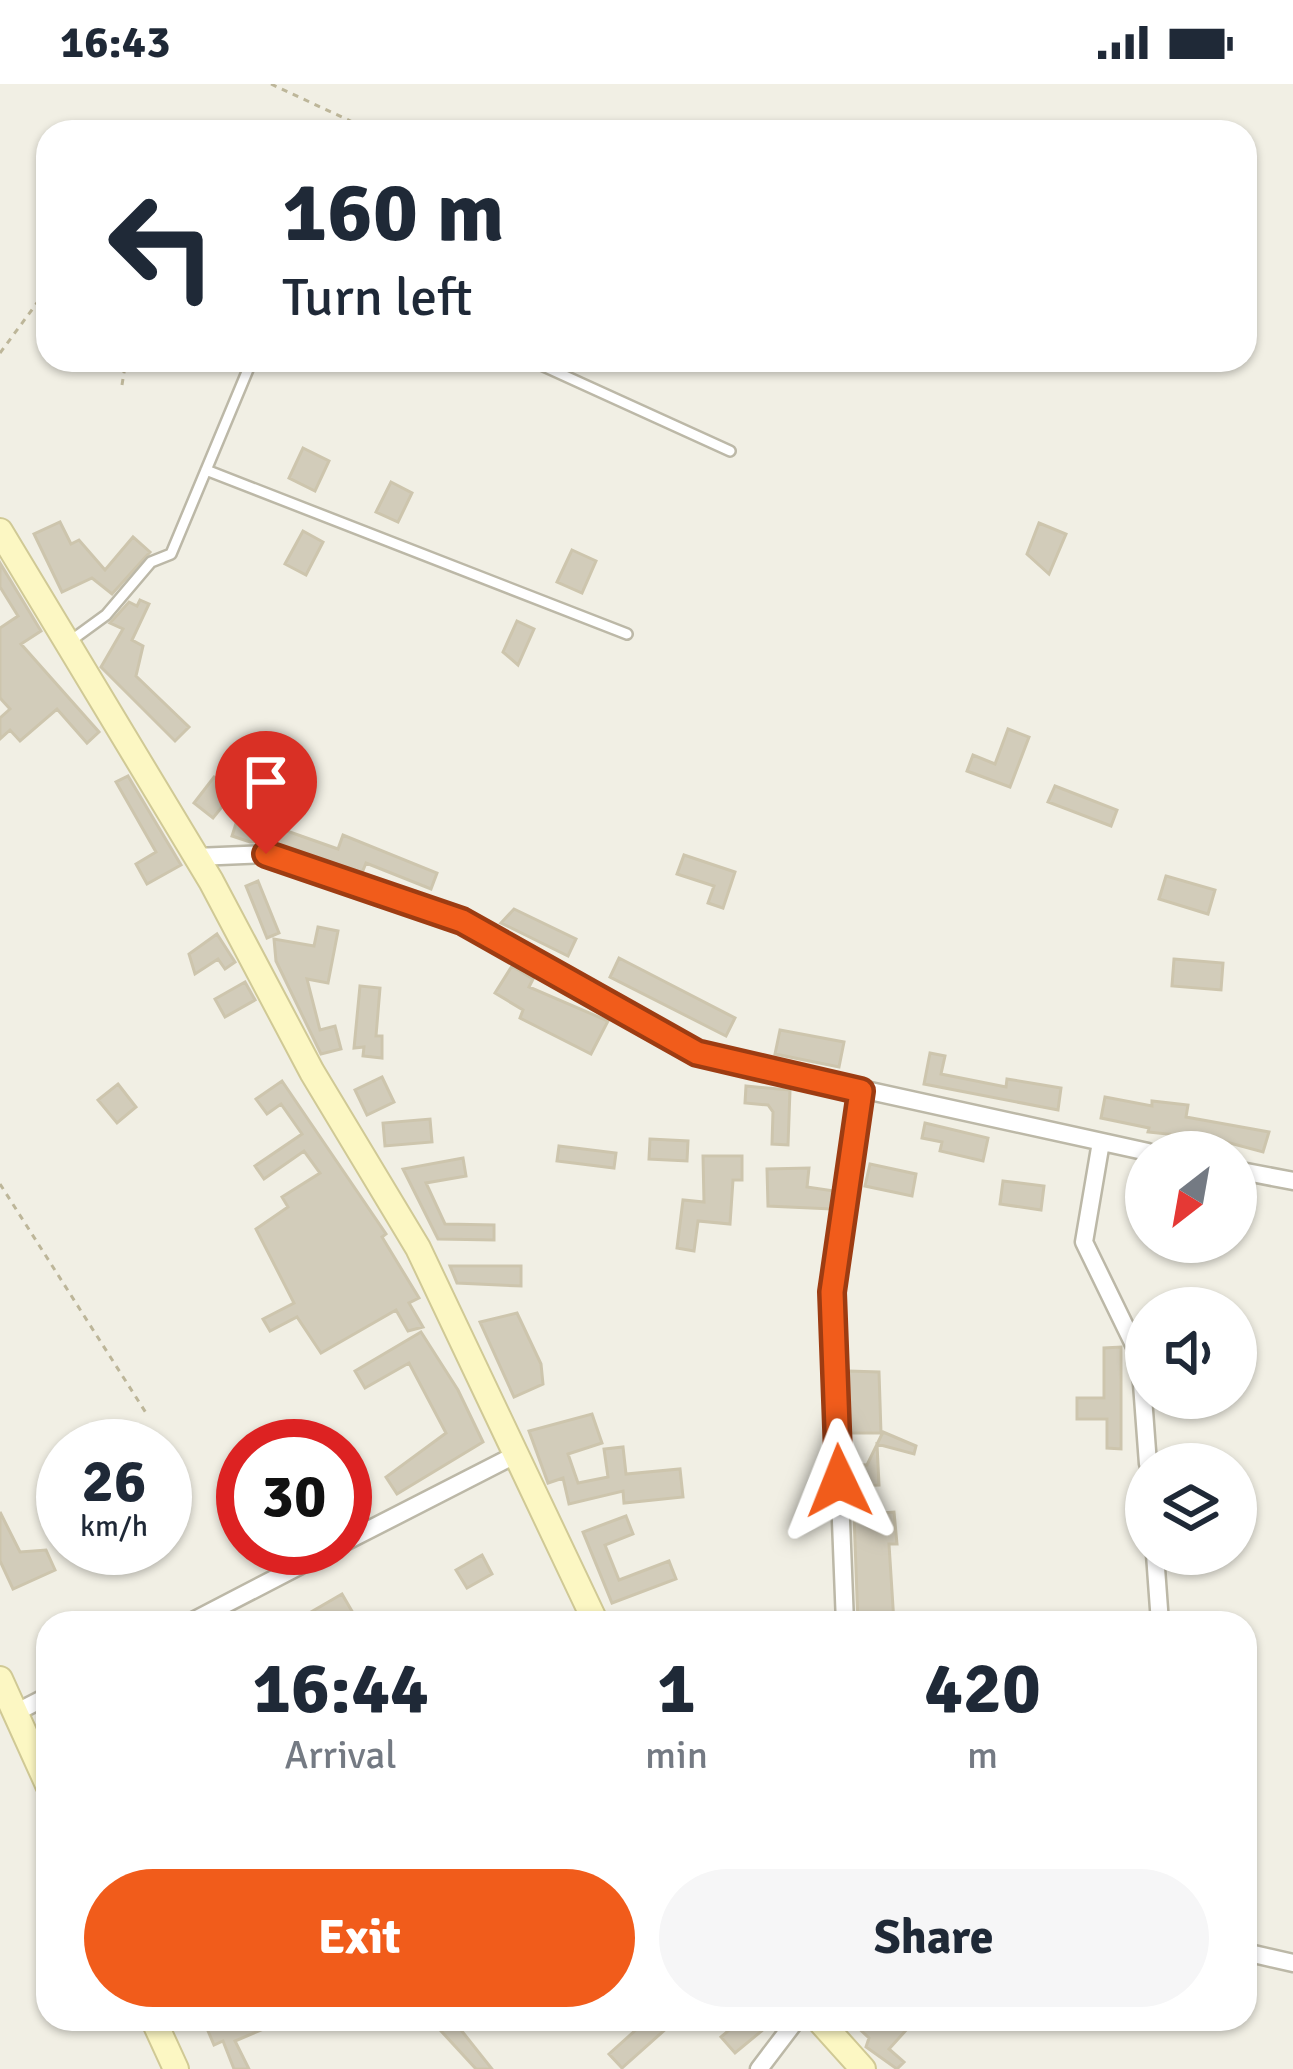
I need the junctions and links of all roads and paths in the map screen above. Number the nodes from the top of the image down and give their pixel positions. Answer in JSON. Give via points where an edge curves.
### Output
{"nodes":[{"id":1,"x":271,"y":84,"type":"edge"},
{"id":2,"x":348,"y":120,"type":"edge"},
{"id":3,"x":36,"y":304,"type":"edge"},
{"id":4,"x":0,"y":353,"type":"edge"},
{"id":5,"x":124,"y":372,"type":"edge"},
{"id":6,"x":247,"y":372,"type":"edge"},
{"id":7,"x":556,"y":372,"type":"edge"},
{"id":8,"x":122,"y":386,"type":"dead end"},
{"id":9,"x":730,"y":451,"type":"dead end"},
{"id":10,"x":206,"y":470,"type":"junction"},
{"id":11,"x":0,"y":532,"type":"edge"},
{"id":12,"x":627,"y":634,"type":"dead end"},
{"id":13,"x":64,"y":645,"type":"junction"},
{"id":14,"x":196,"y":857,"type":"junction"},
{"id":15,"x":861,"y":1091,"type":"junction"},
{"id":16,"x":1101,"y":1142,"type":"junction"},
{"id":17,"x":1125,"y":1147,"type":"edge"},
{"id":18,"x":1257,"y":1174,"type":"edge"},
{"id":19,"x":1293,"y":1181,"type":"edge"},
{"id":20,"x":0,"y":1184,"type":"edge"},
{"id":21,"x":148,"y":1416,"type":"dead end"},
{"id":22,"x":1146,"y":1443,"type":"edge"},
{"id":23,"x":513,"y":1456,"type":"junction"},
{"id":24,"x":372,"y":1528,"type":"edge"},
{"id":25,"x":282,"y":1575,"type":"edge"},
{"id":26,"x":1157,"y":1575,"type":"edge"},
{"id":27,"x":212,"y":1611,"type":"edge"},
{"id":28,"x":590,"y":1611,"type":"edge"},
{"id":29,"x":845,"y":1611,"type":"edge"},
{"id":30,"x":1159,"y":1611,"type":"edge"},
{"id":31,"x":0,"y":1679,"type":"edge"},
{"id":32,"x":36,"y":1702,"type":"edge"},
{"id":33,"x":16,"y":1713,"type":"junction"},
{"id":34,"x":36,"y":1758,"type":"edge"},
{"id":35,"x":1257,"y":1955,"type":"edge"},
{"id":36,"x":1293,"y":1964,"type":"edge"},
{"id":37,"x":159,"y":2031,"type":"edge"},
{"id":38,"x":788,"y":2031,"type":"edge"},
{"id":39,"x":829,"y":2031,"type":"edge"},
{"id":40,"x":176,"y":2069,"type":"edge"},
{"id":41,"x":759,"y":2069,"type":"edge"},
{"id":42,"x":863,"y":2069,"type":"edge"}],
"edges":[{"from":1,"to":2,"type":"path"},
{"from":3,"to":4,"type":"path"},
{"from":5,"to":8,"type":"path"},
{"from":6,"to":10,"type":"lane"},
{"from":7,"to":9,"type":"lane"},
{"from":10,"to":12,"type":"lane"},
{"from":10,"to":13,"type":"lane","via":[[171,554],[151,562],[106,615]]},
{"from":11,"to":13,"type":"street"},
{"from":13,"to":14,"type":"street"},
{"from":14,"to":15,"type":"street","via":[[266,854],[462,921],[697,1053]]},
{"from":14,"to":23,"type":"street","via":[[418,1248]]},
{"from":15,"to":16,"type":"street"},
{"from":15,"to":29,"type":"street","via":[[832,1292]]},
{"from":16,"to":17,"type":"street"},
{"from":16,"to":22,"type":"street","via":[[1084,1242],[1140,1357]]},
{"from":18,"to":19,"type":"street"},
{"from":20,"to":21,"type":"path"},
{"from":23,"to":24,"type":"street"},
{"from":23,"to":28,"type":"street"},
{"from":25,"to":27,"type":"street"},
{"from":26,"to":30,"type":"street"},
{"from":31,"to":33,"type":"street"},
{"from":32,"to":33,"type":"street"},
{"from":33,"to":34,"type":"street"},
{"from":35,"to":36,"type":"street"},
{"from":37,"to":40,"type":"street"},
{"from":38,"to":41,"type":"street"},
{"from":39,"to":42,"type":"street"}]}
